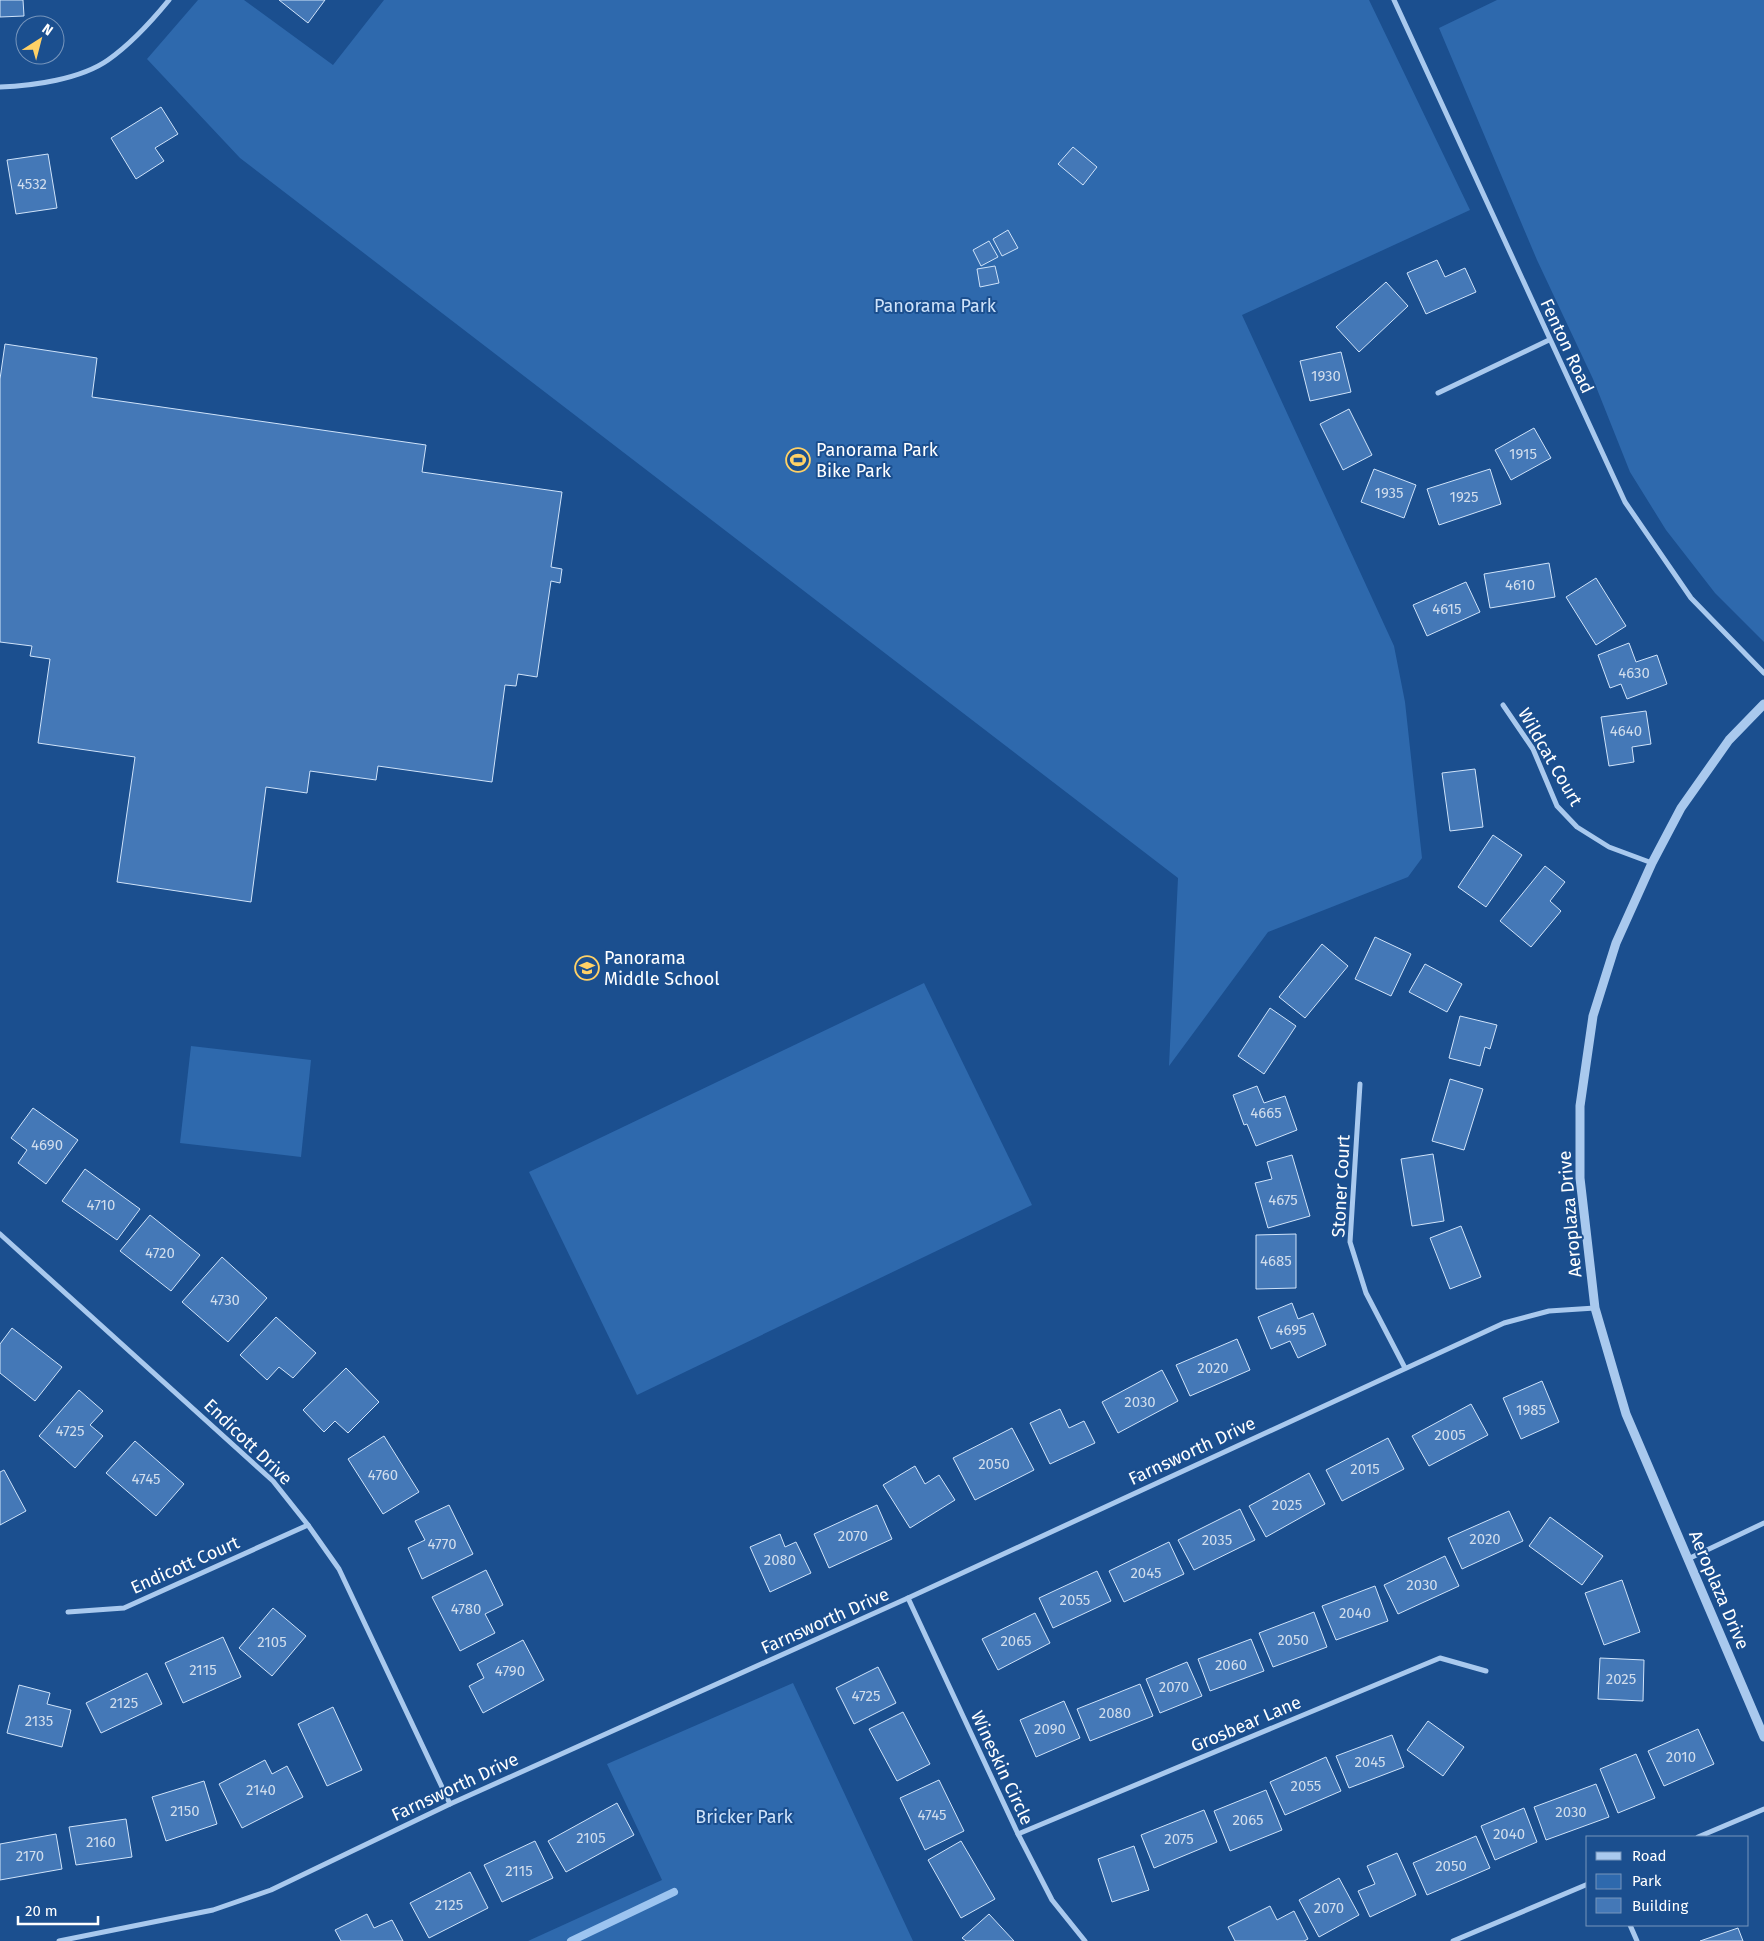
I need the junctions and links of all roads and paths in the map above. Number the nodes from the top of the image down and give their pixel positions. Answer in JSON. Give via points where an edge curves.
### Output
{"nodes":[{"id":1,"x":169,"y":0,"type":"edge"},
{"id":2,"x":1394,"y":0,"type":"edge"},
{"id":3,"x":0,"y":87,"type":"edge"},
{"id":4,"x":1549,"y":340,"type":"junction"},
{"id":5,"x":1438,"y":393,"type":"dead end"},
{"id":6,"x":1764,"y":672,"type":"edge"},
{"id":7,"x":1764,"y":704,"type":"edge"},
{"id":8,"x":1503,"y":705,"type":"dead end"},
{"id":9,"x":1652,"y":862,"type":"junction"},
{"id":10,"x":1360,"y":1084,"type":"dead end"},
{"id":11,"x":0,"y":1234,"type":"edge"},
{"id":12,"x":1595,"y":1308,"type":"junction"},
{"id":13,"x":1404,"y":1368,"type":"junction"},
{"id":14,"x":1764,"y":1523,"type":"edge"},
{"id":15,"x":308,"y":1525,"type":"junction"},
{"id":16,"x":1688,"y":1559,"type":"junction"},
{"id":17,"x":908,"y":1598,"type":"junction"},
{"id":18,"x":68,"y":1612,"type":"dead end"},
{"id":19,"x":1486,"y":1672,"type":"dead end"},
{"id":20,"x":1764,"y":1737,"type":"edge"},
{"id":21,"x":450,"y":1804,"type":"junction"},
{"id":22,"x":1764,"y":1809,"type":"edge"},
{"id":23,"x":1018,"y":1834,"type":"junction"},
{"id":24,"x":1700,"y":1836,"type":"edge"},
{"id":25,"x":1586,"y":1885,"type":"edge"},
{"id":26,"x":1630,"y":1926,"type":"edge"},
{"id":27,"x":59,"y":1941,"type":"edge"},
{"id":28,"x":1085,"y":1941,"type":"edge"},
{"id":29,"x":1453,"y":1941,"type":"edge"},
{"id":30,"x":1637,"y":1941,"type":"edge"}],
"edges":[{"from":1,"to":3,"type":"street","via":[[139,34],[107,61],[67,78]]},
{"from":2,"to":4,"type":"street","name":"Fenton Road"},
{"from":4,"to":5,"type":"street"},
{"from":4,"to":6,"type":"street","name":"Fenton Road","via":[[1625,502],[1692,598]]},
{"from":7,"to":9,"type":"street","name":"Aeroplaza Drive","via":[[1729,740],[1681,808]]},
{"from":8,"to":9,"type":"street","name":"Wildcat Court","via":[[1533,749],[1558,806],[1577,827],[1609,847]]},
{"from":9,"to":12,"type":"street","name":"Aeroplaza Drive","via":[[1616,943],[1593,1016],[1580,1106],[1580,1178]]},
{"from":10,"to":13,"type":"street","name":"Stoner Court","via":[[1350,1242],[1366,1293]]},
{"from":11,"to":15,"type":"street","name":"Endicott Drive","via":[[273,1481]]},
{"from":12,"to":13,"type":"street","name":"Farnsworth Drive","via":[[1549,1311],[1504,1323]]},
{"from":12,"to":16,"type":"street","name":"Aeroplaza Drive","via":[[1626,1414]]},
{"from":13,"to":17,"type":"street","name":"Farnsworth Drive"},
{"from":14,"to":16,"type":"street"},
{"from":15,"to":18,"type":"street","name":"Endicott Court","via":[[124,1608]]},
{"from":15,"to":21,"type":"street","name":"Endicott Drive","via":[[338,1569]]},
{"from":16,"to":20,"type":"street","name":"Aeroplaza Drive"},
{"from":17,"to":21,"type":"street","name":"Farnsworth Drive"},
{"from":17,"to":23,"type":"street","name":"Wineskin Circle"},
{"from":19,"to":23,"type":"street","name":"Grosbear Lane","via":[[1440,1658]]},
{"from":21,"to":27,"type":"street","name":"Farnsworth Drive","via":[[271,1890],[213,1910],[98,1937]]},
{"from":22,"to":24,"type":"street"},
{"from":23,"to":28,"type":"street","name":"Wineskin Circle","via":[[1052,1900]]},
{"from":25,"to":29,"type":"street"},
{"from":26,"to":30,"type":"street"}]}
